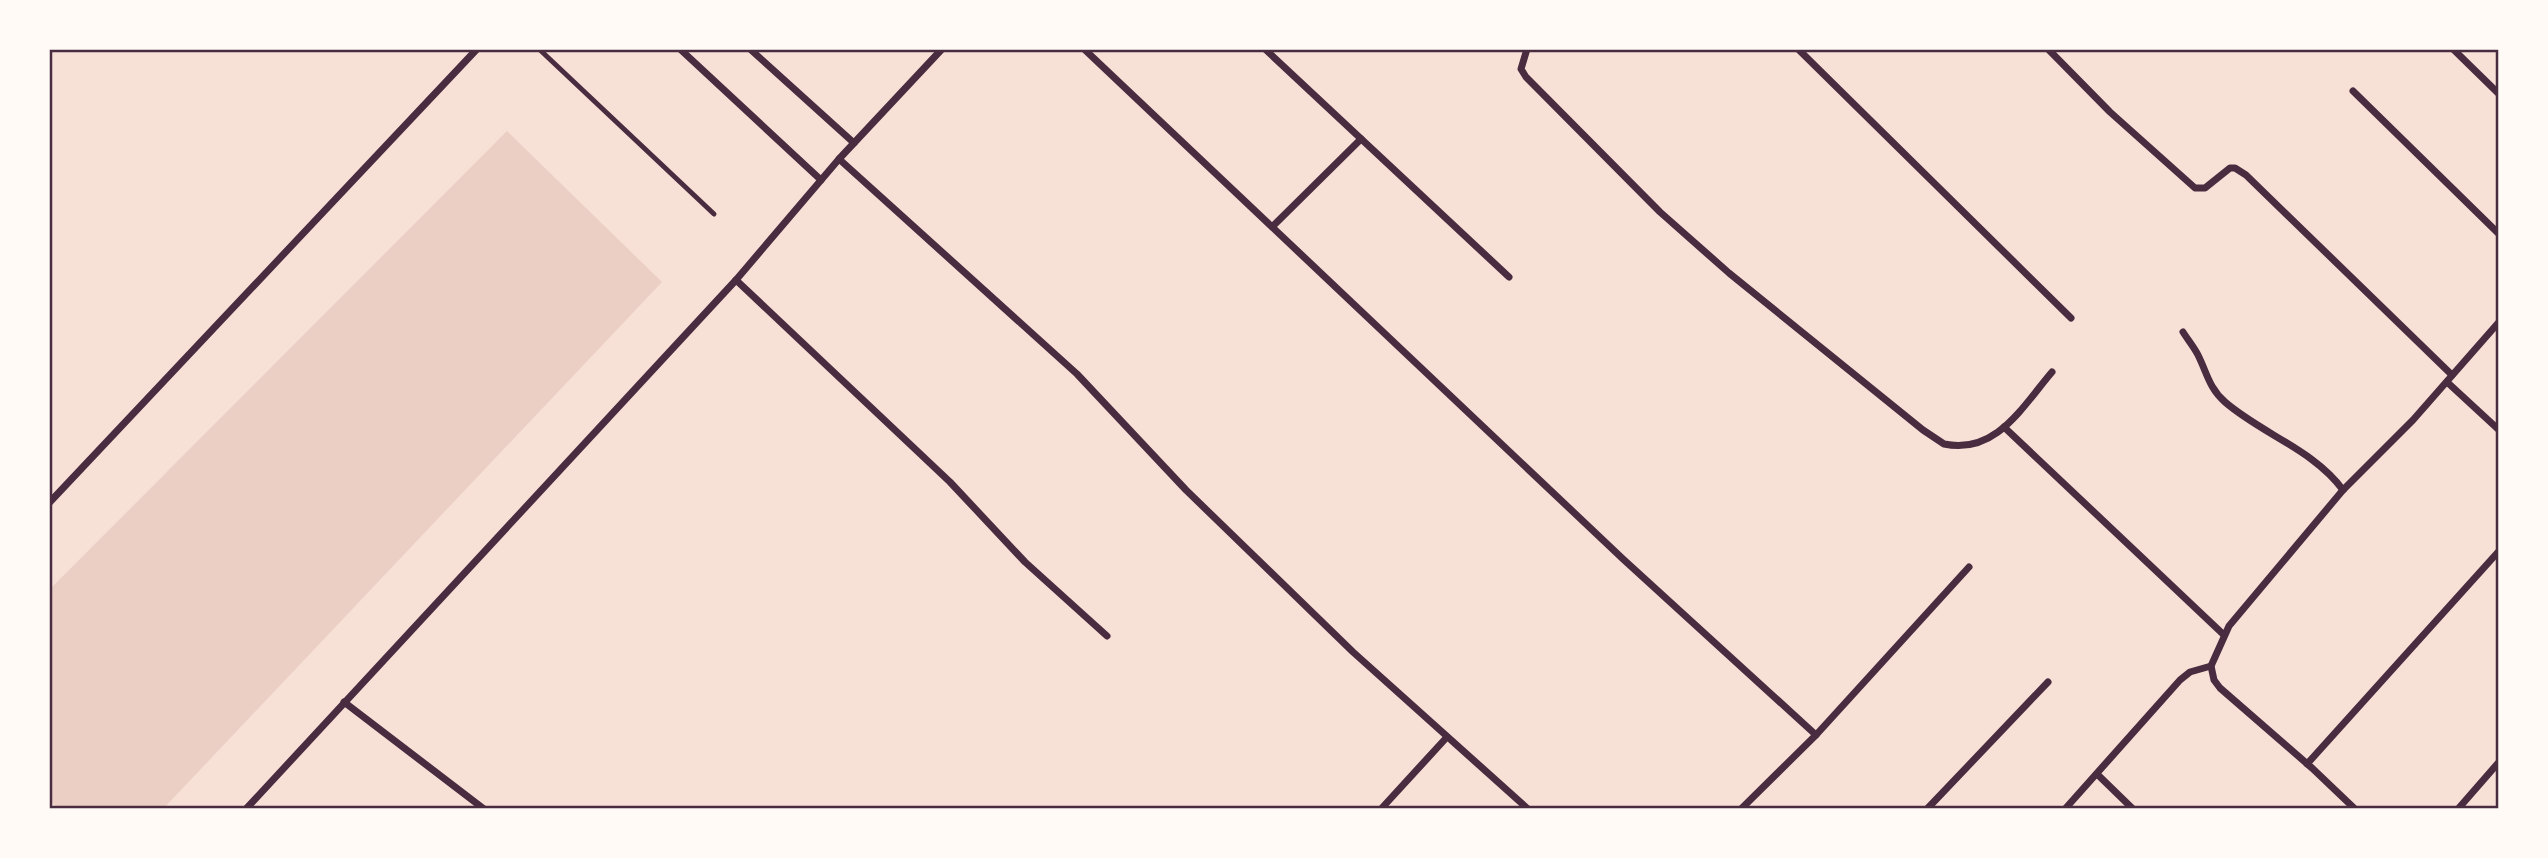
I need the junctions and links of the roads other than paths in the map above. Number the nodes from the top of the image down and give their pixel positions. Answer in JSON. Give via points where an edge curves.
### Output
{"nodes":[{"id":1,"x":477,"y":49,"type":"edge"},
{"id":2,"x":539,"y":49,"type":"edge"},
{"id":3,"x":680,"y":49,"type":"edge"},
{"id":4,"x":750,"y":49,"type":"edge"},
{"id":5,"x":942,"y":49,"type":"edge"},
{"id":6,"x":1084,"y":49,"type":"edge"},
{"id":7,"x":1265,"y":49,"type":"edge"},
{"id":8,"x":1527,"y":49,"type":"edge"},
{"id":9,"x":1798,"y":49,"type":"edge"},
{"id":10,"x":2048,"y":49,"type":"edge"},
{"id":11,"x":2453,"y":49,"type":"edge"},
{"id":12,"x":2353,"y":92,"type":"dead end"},
{"id":13,"x":2499,"y":94,"type":"edge"},
{"id":14,"x":1361,"y":139,"type":"junction"},
{"id":15,"x":854,"y":143,"type":"junction"},
{"id":16,"x":839,"y":159,"type":"junction"},
{"id":17,"x":821,"y":180,"type":"junction"},
{"id":18,"x":715,"y":214,"type":"dead end"},
{"id":19,"x":1273,"y":226,"type":"junction"},
{"id":20,"x":2499,"y":234,"type":"edge"},
{"id":21,"x":1509,"y":277,"type":"dead end"},
{"id":22,"x":736,"y":280,"type":"junction"},
{"id":23,"x":2071,"y":318,"type":"dead end"},
{"id":24,"x":2499,"y":322,"type":"edge"},
{"id":25,"x":2183,"y":332,"type":"dead end"},
{"id":26,"x":2052,"y":372,"type":"dead end"},
{"id":27,"x":2449,"y":379,"type":"junction"},
{"id":28,"x":2004,"y":427,"type":"junction"},
{"id":29,"x":2499,"y":430,"type":"edge"},
{"id":30,"x":2343,"y":490,"type":"junction"},
{"id":31,"x":49,"y":503,"type":"edge"},
{"id":32,"x":2499,"y":551,"type":"edge"},
{"id":33,"x":1969,"y":567,"type":"dead end"},
{"id":34,"x":2224,"y":635,"type":"junction"},
{"id":35,"x":1107,"y":636,"type":"dead end"},
{"id":36,"x":2211,"y":666,"type":"junction"},
{"id":37,"x":2048,"y":682,"type":"dead end"},
{"id":38,"x":344,"y":702,"type":"junction"},
{"id":39,"x":1816,"y":735,"type":"junction"},
{"id":40,"x":1447,"y":737,"type":"junction"},
{"id":41,"x":2499,"y":762,"type":"edge"},
{"id":42,"x":2307,"y":764,"type":"junction"},
{"id":43,"x":2097,"y":775,"type":"junction"},
{"id":44,"x":1744,"y":808,"type":"edge"},
{"id":45,"x":246,"y":809,"type":"edge"},
{"id":46,"x":484,"y":809,"type":"edge"},
{"id":47,"x":1381,"y":809,"type":"edge"},
{"id":48,"x":1528,"y":809,"type":"edge"},
{"id":49,"x":1927,"y":809,"type":"edge"},
{"id":50,"x":2064,"y":809,"type":"edge"},
{"id":51,"x":2133,"y":809,"type":"edge"},
{"id":52,"x":2355,"y":809,"type":"edge"},
{"id":53,"x":2458,"y":809,"type":"edge"}],
"edges":[{"from":1,"to":31,"type":"street"},
{"from":2,"to":18,"type":"lane"},
{"from":3,"to":17,"type":"street"},
{"from":4,"to":15,"type":"street"},
{"from":5,"to":15,"type":"street"},
{"from":6,"to":19,"type":"street"},
{"from":7,"to":14,"type":"street"},
{"from":8,"to":28,"type":"street","via":[[1521,69],[1525,77],[1660,212],[1912,422],[1944,444],[1959,448],[1991,439]]},
{"from":9,"to":23,"type":"street"},
{"from":10,"to":27,"type":"street","via":[[2195,188],[2205,188],[2230,168],[2246,175]]},
{"from":11,"to":13,"type":"street"},
{"from":12,"to":20,"type":"street"},
{"from":14,"to":19,"type":"street"},
{"from":14,"to":21,"type":"street"},
{"from":15,"to":16,"type":"street"},
{"from":16,"to":17,"type":"street"},
{"from":16,"to":40,"type":"street","via":[[1077,374],[1186,490]]},
{"from":17,"to":22,"type":"street"},
{"from":19,"to":39,"type":"street","via":[[1623,559]]},
{"from":22,"to":35,"type":"street"},
{"from":22,"to":38,"type":"street"},
{"from":24,"to":27,"type":"street"},
{"from":25,"to":30,"type":"street","via":[[2207,380],[2224,401],[2323,467]]},
{"from":26,"to":28,"type":"street"},
{"from":27,"to":29,"type":"street"},
{"from":27,"to":30,"type":"street"},
{"from":28,"to":34,"type":"street"},
{"from":30,"to":34,"type":"street"},
{"from":32,"to":42,"type":"street"},
{"from":33,"to":39,"type":"street"},
{"from":34,"to":36,"type":"street"},
{"from":36,"to":42,"type":"street","via":[[2220,688]]},
{"from":36,"to":43,"type":"street","via":[[2180,680]]},
{"from":37,"to":49,"type":"street"},
{"from":38,"to":45,"type":"street"},
{"from":38,"to":46,"type":"street"},
{"from":39,"to":44,"type":"street"},
{"from":40,"to":47,"type":"street"},
{"from":40,"to":48,"type":"street"},
{"from":41,"to":53,"type":"street"},
{"from":42,"to":52,"type":"street"},
{"from":43,"to":50,"type":"street"},
{"from":43,"to":51,"type":"street"}]}
